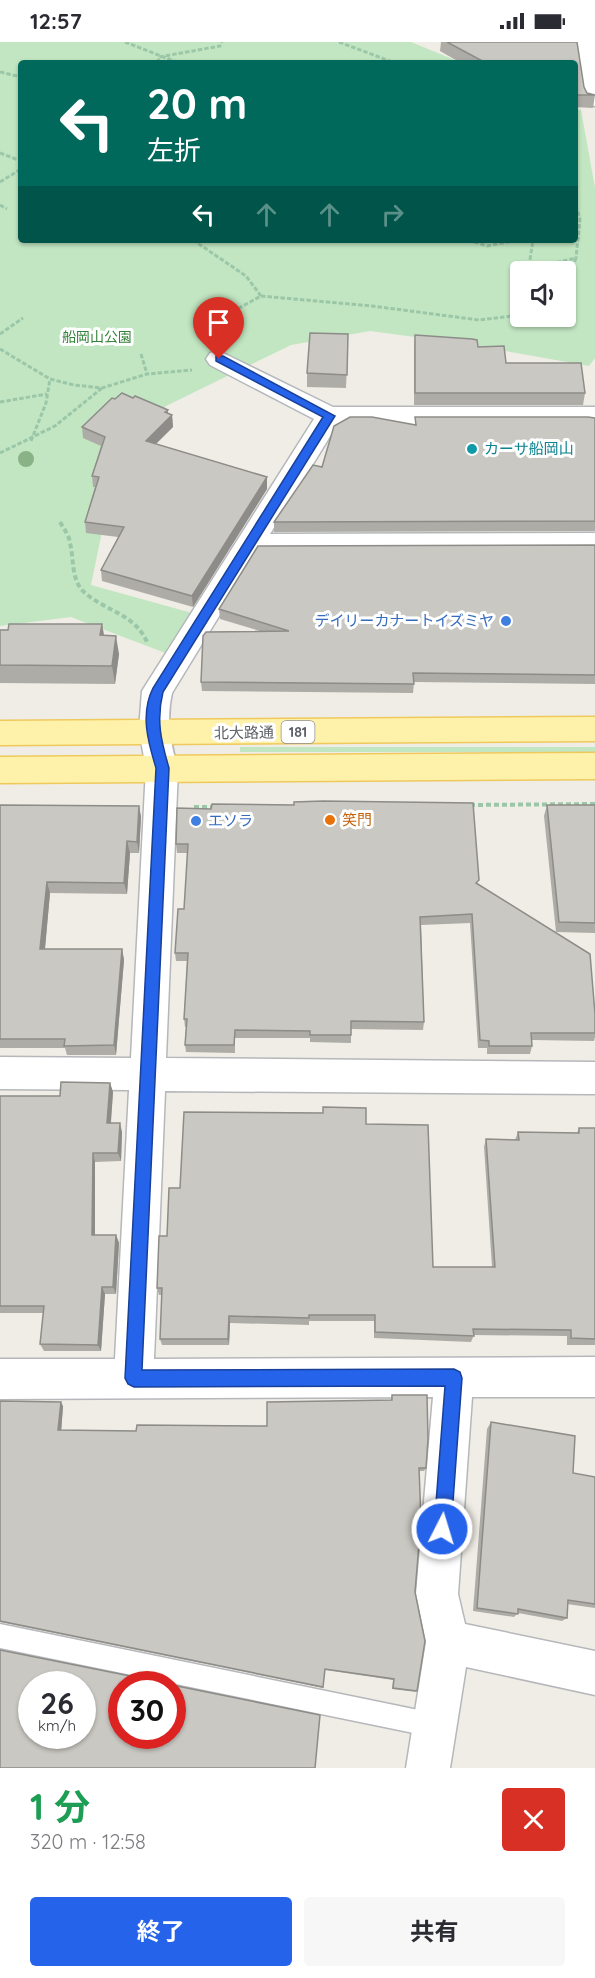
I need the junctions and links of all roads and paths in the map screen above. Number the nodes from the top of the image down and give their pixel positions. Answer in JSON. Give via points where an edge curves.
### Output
{"nodes":[{"id":1,"x":125,"y":42,"type":"edge"},
{"id":2,"x":222,"y":42,"type":"edge"},
{"id":3,"x":339,"y":42,"type":"edge"},
{"id":4,"x":586,"y":42,"type":"edge"},
{"id":5,"x":159,"y":57,"type":"junction"},
{"id":6,"x":158,"y":60,"type":"edge"},
{"id":7,"x":169,"y":60,"type":"edge"},
{"id":8,"x":387,"y":60,"type":"edge"},
{"id":9,"x":0,"y":72,"type":"edge"},
{"id":10,"x":593,"y":74,"type":"edge"},
{"id":11,"x":18,"y":76,"type":"edge"},
{"id":12,"x":595,"y":99,"type":"edge"},
{"id":13,"x":0,"y":153,"type":"edge"},
{"id":14,"x":18,"y":160,"type":"edge"},
{"id":15,"x":18,"y":171,"type":"edge"},
{"id":16,"x":0,"y":182,"type":"edge"},
{"id":17,"x":0,"y":205,"type":"edge"},
{"id":18,"x":7,"y":209,"type":"dead end"},
{"id":19,"x":578,"y":212,"type":"edge"},
{"id":20,"x":578,"y":238,"type":"edge"},
{"id":21,"x":197,"y":243,"type":"edge"},
{"id":22,"x":472,"y":243,"type":"edge"},
{"id":23,"x":506,"y":243,"type":"edge"},
{"id":24,"x":533,"y":243,"type":"edge"},
{"id":25,"x":578,"y":243,"type":"edge"},
{"id":26,"x":576,"y":258,"type":"junction"},
{"id":27,"x":575,"y":261,"type":"edge"},
{"id":28,"x":261,"y":296,"type":"junction"},
{"id":29,"x":203,"y":306,"type":"dead end"},
{"id":30,"x":230,"y":313,"type":"junction"},
{"id":31,"x":510,"y":316,"type":"edge"},
{"id":32,"x":22,"y":318,"type":"dead end"},
{"id":33,"x":0,"y":334,"type":"edge"},
{"id":34,"x":0,"y":349,"type":"edge"},
{"id":35,"x":141,"y":354,"type":"dead end"},
{"id":36,"x":219,"y":359,"type":"junction"},
{"id":37,"x":147,"y":374,"type":"junction"},
{"id":38,"x":50,"y":379,"type":"junction"},
{"id":39,"x":102,"y":388,"type":"junction"},
{"id":40,"x":47,"y":394,"type":"junction"},
{"id":41,"x":0,"y":402,"type":"edge"},
{"id":42,"x":329,"y":416,"type":"junction"},
{"id":43,"x":595,"y":416,"type":"edge"},
{"id":44,"x":30,"y":442,"type":"junction"},
{"id":45,"x":0,"y":453,"type":"edge"},
{"id":46,"x":60,"y":522,"type":"dead end"},
{"id":47,"x":595,"y":543,"type":"edge"},
{"id":48,"x":249,"y":544,"type":"junction"},
{"id":49,"x":157,"y":691,"type":"junction"},
{"id":50,"x":595,"y":729,"type":"edge"},
{"id":51,"x":0,"y":733,"type":"edge"},
{"id":52,"x":152,"y":734,"type":"junction"},
{"id":53,"x":595,"y":766,"type":"edge"},
{"id":54,"x":162,"y":768,"type":"junction"},
{"id":55,"x":0,"y":770,"type":"edge"},
{"id":56,"x":595,"y":804,"type":"edge"},
{"id":57,"x":463,"y":806,"type":"edge"},
{"id":58,"x":224,"y":807,"type":"edge"},
{"id":59,"x":190,"y":808,"type":"edge"},
{"id":60,"x":0,"y":1073,"type":"edge"},
{"id":61,"x":148,"y":1074,"type":"junction"},
{"id":62,"x":595,"y":1078,"type":"edge"},
{"id":63,"x":595,"y":1377,"type":"edge"},
{"id":64,"x":134,"y":1378,"type":"junction"},
{"id":65,"x":454,"y":1378,"type":"junction"},
{"id":66,"x":0,"y":1379,"type":"edge"},
{"id":67,"x":0,"y":1636,"type":"edge"},
{"id":68,"x":448,"y":1642,"type":"junction"},
{"id":69,"x":595,"y":1673,"type":"edge"},
{"id":70,"x":433,"y":1725,"type":"junction"},
{"id":71,"x":428,"y":1768,"type":"edge"}],
"edges":[{"from":1,"to":5,"type":"path"},
{"from":2,"to":5,"type":"path","via":[[220,46]]},
{"from":3,"to":8,"type":"path"},
{"from":4,"to":10,"type":"street"},
{"from":5,"to":6,"type":"path"},
{"from":5,"to":7,"type":"path"},
{"from":9,"to":11,"type":"path"},
{"from":10,"to":12,"type":"street"},
{"from":13,"to":14,"type":"path"},
{"from":15,"to":16,"type":"path"},
{"from":17,"to":18,"type":"path"},
{"from":19,"to":20,"type":"path"},
{"from":21,"to":28,"type":"path","via":[[246,276]]},
{"from":22,"to":23,"type":"path","via":[[491,247]]},
{"from":24,"to":26,"type":"path","via":[[529,266]]},
{"from":25,"to":26,"type":"path"},
{"from":26,"to":27,"type":"path"},
{"from":28,"to":30,"type":"path"},
{"from":28,"to":31,"type":"path","via":[[479,320]]},
{"from":29,"to":30,"type":"path"},
{"from":30,"to":36,"type":"path"},
{"from":32,"to":33,"type":"path"},
{"from":34,"to":38,"type":"path"},
{"from":35,"to":37,"type":"path"},
{"from":36,"to":37,"type":"path","via":[[188,371]]},
{"from":36,"to":42,"type":"street"},
{"from":37,"to":39,"type":"path"},
{"from":38,"to":39,"type":"path"},
{"from":38,"to":40,"type":"path"},
{"from":39,"to":44,"type":"path","via":[[70,417]]},
{"from":40,"to":41,"type":"path"},
{"from":40,"to":44,"type":"path"},
{"from":42,"to":43,"type":"street"},
{"from":42,"to":48,"type":"street"},
{"from":44,"to":45,"type":"path"},
{"from":46,"to":49,"type":"path","via":[[69,539],[78,586],[126,614],[146,638]]},
{"from":47,"to":48,"type":"street"},
{"from":48,"to":49,"type":"street"},
{"from":49,"to":52,"type":"street"},
{"from":50,"to":52,"type":"main road","name":"北大路通","number":"181"},
{"from":51,"to":52,"type":"main road","name":"北大路通","number":"181"},
{"from":52,"to":54,"type":"street"},
{"from":53,"to":54,"type":"main road"},
{"from":54,"to":55,"type":"main road"},
{"from":54,"to":61,"type":"street"},
{"from":56,"to":57,"type":"path"},
{"from":58,"to":59,"type":"path"},
{"from":60,"to":61,"type":"street"},
{"from":61,"to":62,"type":"street"},
{"from":61,"to":64,"type":"street"},
{"from":63,"to":65,"type":"street"},
{"from":64,"to":65,"type":"street"},
{"from":64,"to":66,"type":"street"},
{"from":65,"to":68,"type":"street","via":[[437,1594]]},
{"from":67,"to":70,"type":"lane"},
{"from":68,"to":69,"type":"street"},
{"from":68,"to":70,"type":"street"},
{"from":70,"to":71,"type":"street"}]}
